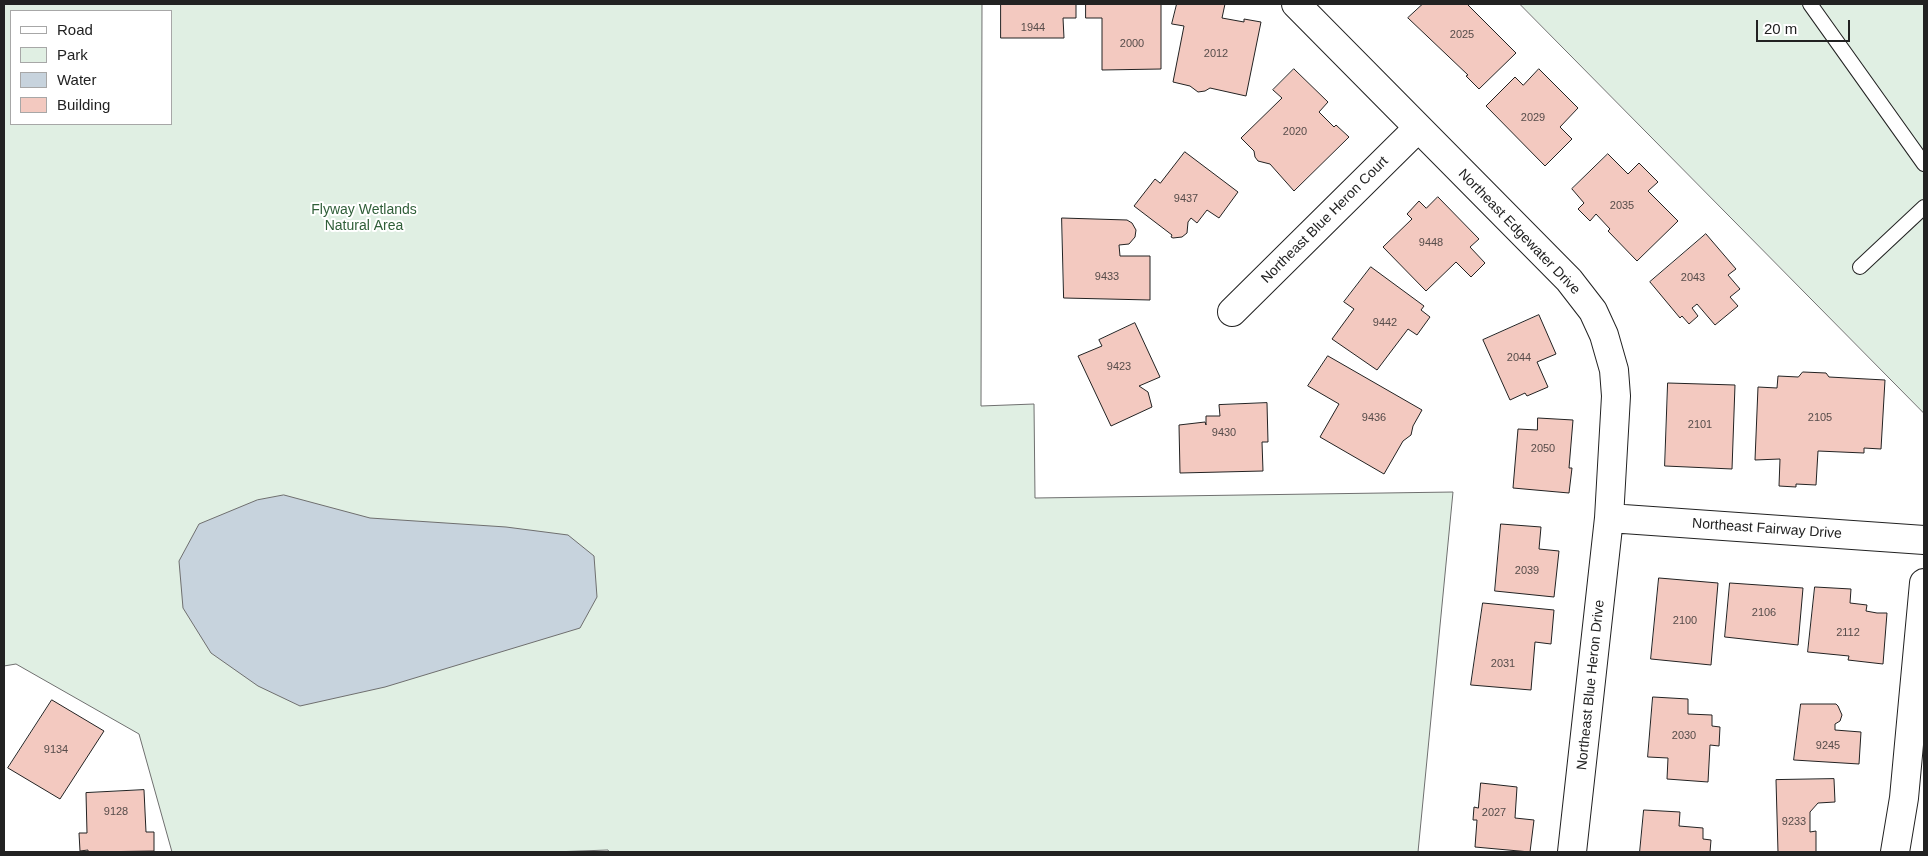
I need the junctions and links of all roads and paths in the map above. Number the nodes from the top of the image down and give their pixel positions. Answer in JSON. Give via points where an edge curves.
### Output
{"nodes":[{"id":1,"x":1296,"y":4,"type":"edge"},
{"id":2,"x":1810,"y":4,"type":"edge"},
{"id":3,"x":1418,"y":128,"type":"junction"},
{"id":4,"x":1924,"y":164,"type":"edge"},
{"id":5,"x":1924,"y":207,"type":"edge"},
{"id":6,"x":1860,"y":267,"type":"dead end"},
{"id":7,"x":1232,"y":312,"type":"dead end"},
{"id":8,"x":1609,"y":518,"type":"junction"},
{"id":9,"x":1924,"y":540,"type":"edge"},
{"id":10,"x":1924,"y":583,"type":"edge"},
{"id":11,"x":1572,"y":852,"type":"edge"},
{"id":12,"x":1896,"y":852,"type":"edge"}],
"edges":[{"from":1,"to":3,"type":"street","name":"Northeast Edgewater Drive"},
{"from":2,"to":4,"type":"lane"},
{"from":3,"to":7,"type":"street","name":"Northeast Blue Heron Court"},
{"from":3,"to":8,"type":"street","name":"Northeast Edgewater Drive","via":[[1569,280],[1593,311],[1614,370],[1616,396]]},
{"from":5,"to":6,"type":"lane"},
{"from":8,"to":9,"type":"street","name":"Northeast Fairway Drive"},
{"from":8,"to":11,"type":"street","name":"Northeast Blue Heron Drive"},
{"from":10,"to":12,"type":"street"}]}
